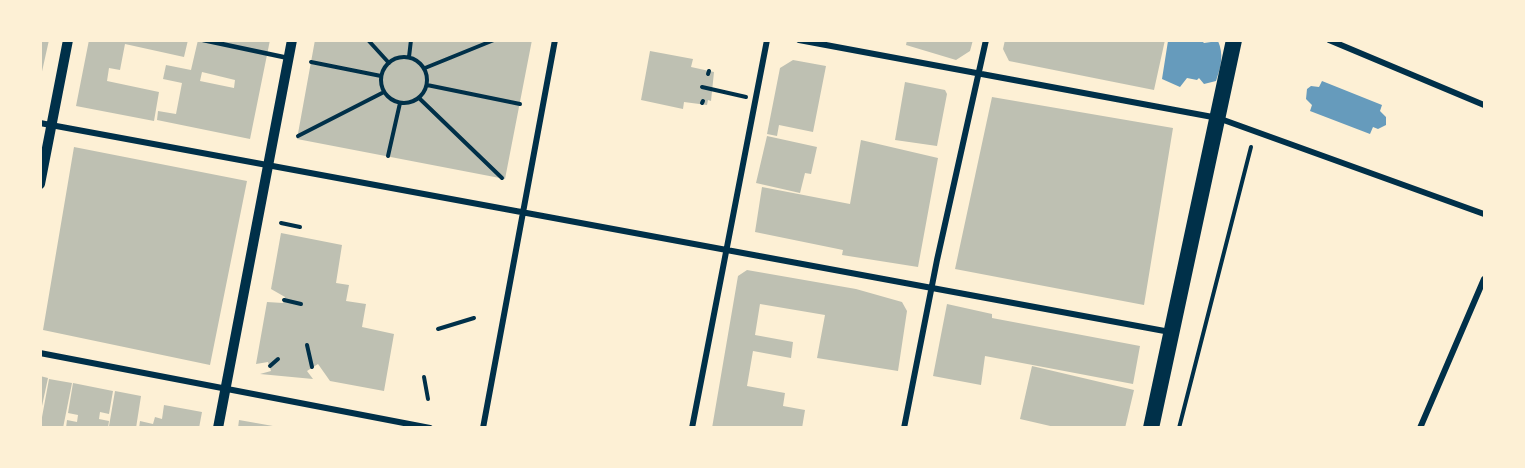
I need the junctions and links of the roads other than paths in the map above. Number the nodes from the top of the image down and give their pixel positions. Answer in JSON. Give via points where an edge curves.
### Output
{"nodes":[{"id":1,"x":68,"y":40,"type":"edge"},
{"id":2,"x":203,"y":40,"type":"edge"},
{"id":3,"x":292,"y":40,"type":"edge"},
{"id":4,"x":555,"y":40,"type":"edge"},
{"id":5,"x":767,"y":40,"type":"edge"},
{"id":6,"x":799,"y":40,"type":"edge"},
{"id":7,"x":986,"y":40,"type":"edge"},
{"id":8,"x":1234,"y":40,"type":"edge"},
{"id":9,"x":1329,"y":40,"type":"edge"},
{"id":10,"x":288,"y":58,"type":"junction"},
{"id":11,"x":977,"y":73,"type":"junction"},
{"id":12,"x":1485,"y":105,"type":"edge"},
{"id":13,"x":1218,"y":118,"type":"junction"},
{"id":14,"x":46,"y":124,"type":"edge"},
{"id":15,"x":267,"y":165,"type":"junction"},
{"id":16,"x":40,"y":184,"type":"edge"},
{"id":17,"x":521,"y":212,"type":"junction"},
{"id":18,"x":1485,"y":214,"type":"edge"},
{"id":19,"x":726,"y":251,"type":"junction"},
{"id":20,"x":1485,"y":279,"type":"edge"},
{"id":21,"x":932,"y":288,"type":"junction"},
{"id":22,"x":1171,"y":333,"type":"junction"},
{"id":23,"x":40,"y":353,"type":"edge"},
{"id":24,"x":225,"y":388,"type":"junction"},
{"id":25,"x":218,"y":428,"type":"edge"},
{"id":26,"x":430,"y":428,"type":"edge"},
{"id":27,"x":483,"y":428,"type":"edge"},
{"id":28,"x":692,"y":428,"type":"edge"},
{"id":29,"x":904,"y":428,"type":"edge"},
{"id":30,"x":1151,"y":428,"type":"edge"},
{"id":31,"x":1420,"y":428,"type":"edge"}],
"edges":[{"from":1,"to":14,"type":"street"},
{"from":2,"to":10,"type":"lane"},
{"from":3,"to":10,"type":"street"},
{"from":4,"to":17,"type":"street"},
{"from":5,"to":19,"type":"street"},
{"from":6,"to":11,"type":"street"},
{"from":7,"to":11,"type":"street"},
{"from":8,"to":13,"type":"highway"},
{"from":9,"to":12,"type":"street"},
{"from":10,"to":15,"type":"street"},
{"from":11,"to":13,"type":"street"},
{"from":11,"to":21,"type":"street"},
{"from":13,"to":18,"type":"street"},
{"from":13,"to":22,"type":"highway"},
{"from":14,"to":15,"type":"street"},
{"from":14,"to":16,"type":"street"},
{"from":15,"to":17,"type":"street"},
{"from":15,"to":24,"type":"street"},
{"from":17,"to":19,"type":"street"},
{"from":17,"to":27,"type":"street"},
{"from":19,"to":21,"type":"street"},
{"from":19,"to":28,"type":"street"},
{"from":20,"to":31,"type":"street"},
{"from":21,"to":22,"type":"street"},
{"from":21,"to":29,"type":"street"},
{"from":22,"to":30,"type":"highway"},
{"from":23,"to":24,"type":"street"},
{"from":24,"to":25,"type":"street"},
{"from":24,"to":26,"type":"street"}]}
